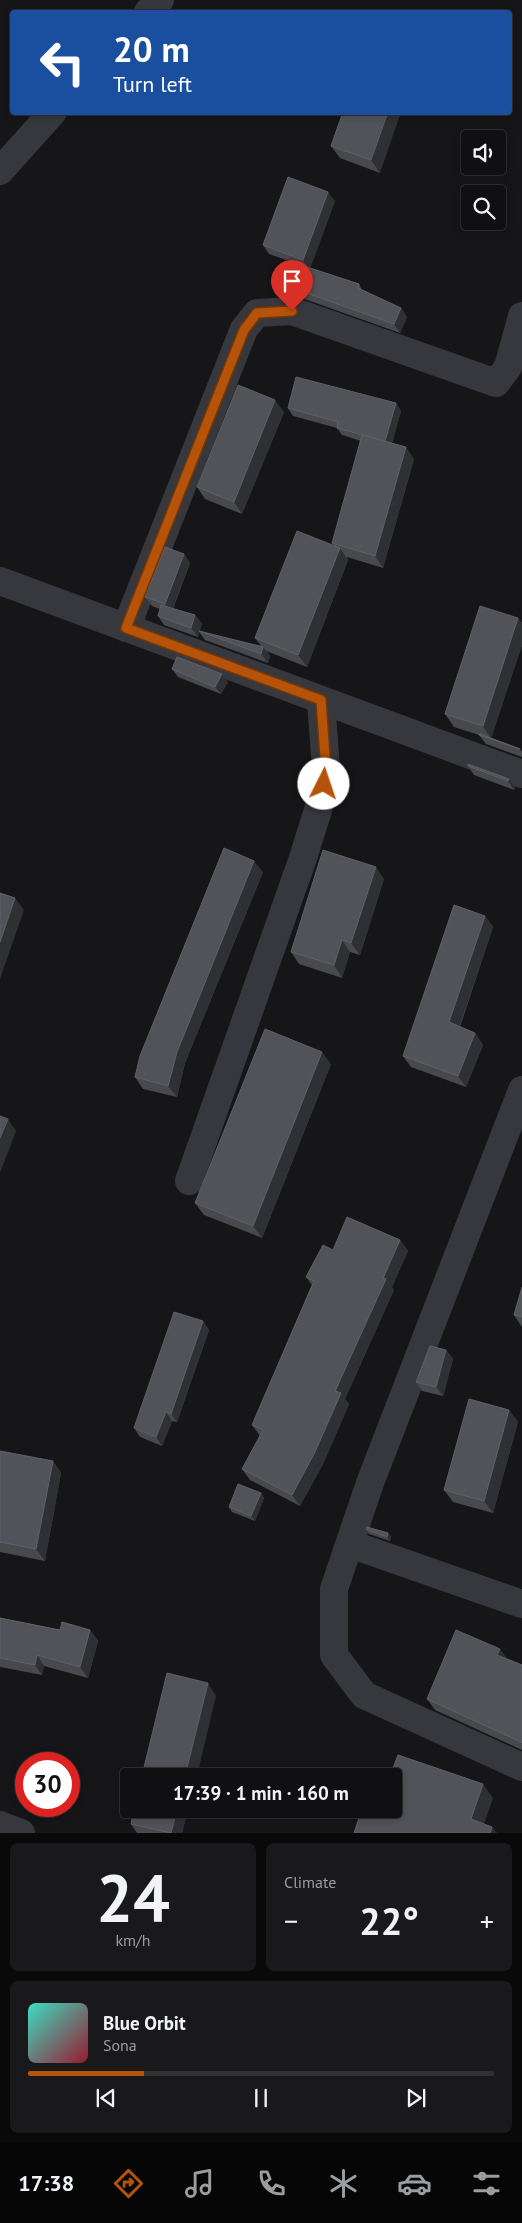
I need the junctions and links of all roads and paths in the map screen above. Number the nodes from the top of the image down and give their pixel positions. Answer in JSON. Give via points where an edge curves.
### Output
{"nodes":[{"id":1,"x":160,"y":0,"type":"edge"},
{"id":2,"x":150,"y":10,"type":"edge"},
{"id":3,"x":50,"y":115,"type":"edge"},
{"id":4,"x":0,"y":171,"type":"edge"},
{"id":5,"x":522,"y":316,"type":"edge"},
{"id":6,"x":0,"y":581,"type":"edge"},
{"id":7,"x":126,"y":628,"type":"junction"},
{"id":8,"x":321,"y":700,"type":"junction"},
{"id":9,"x":522,"y":774,"type":"edge"},
{"id":10,"x":522,"y":1090,"type":"edge"},
{"id":11,"x":190,"y":1181,"type":"dead end"},
{"id":12,"x":350,"y":1544,"type":"junction"},
{"id":13,"x":522,"y":1604,"type":"edge"},
{"id":14,"x":522,"y":1767,"type":"edge"},
{"id":15,"x":0,"y":1825,"type":"edge"},
{"id":16,"x":21,"y":1833,"type":"edge"}],
"edges":[{"from":1,"to":2,"type":"street"},
{"from":3,"to":4,"type":"street"},
{"from":5,"to":7,"type":"street","via":[[508,367],[496,383],[292,311],[257,313],[244,330]]},
{"from":6,"to":7,"type":"street"},
{"from":7,"to":8,"type":"street"},
{"from":8,"to":9,"type":"street"},
{"from":8,"to":11,"type":"street","via":[[326,770],[318,810]]},
{"from":10,"to":12,"type":"street","via":[[370,1483]]},
{"from":12,"to":13,"type":"street"},
{"from":12,"to":14,"type":"street","via":[[334,1589],[334,1655],[364,1695]]},
{"from":15,"to":16,"type":"street"}]}
